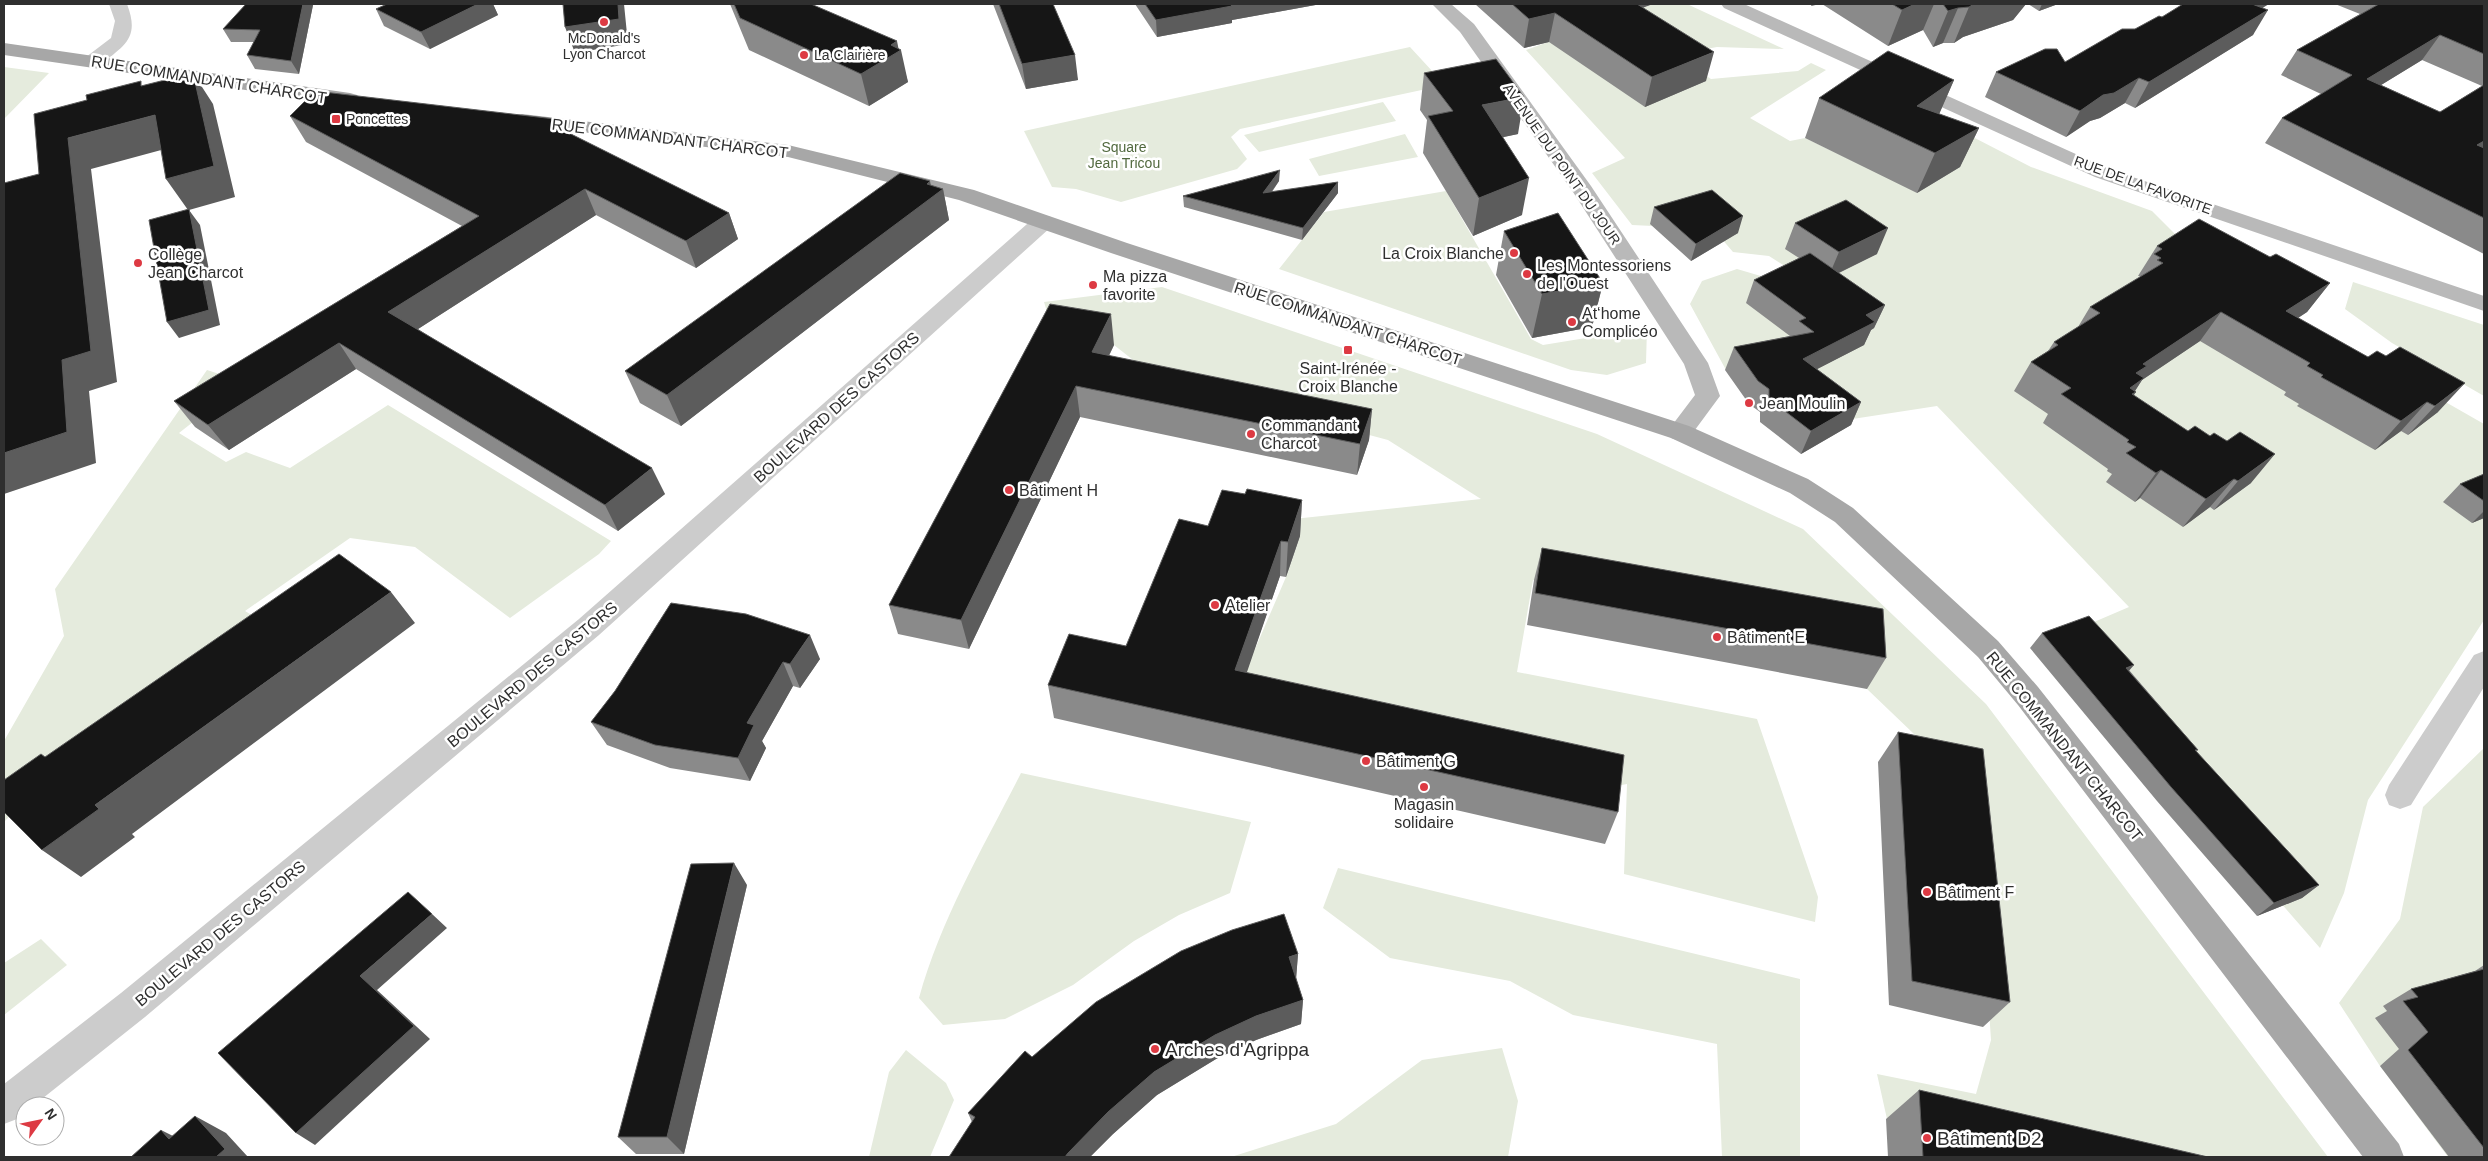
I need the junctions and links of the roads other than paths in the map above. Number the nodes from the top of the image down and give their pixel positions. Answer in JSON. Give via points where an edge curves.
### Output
{"nodes":[{"id":1,"x":118,"y":4,"type":"edge"},
{"id":2,"x":1441,"y":4,"type":"edge"},
{"id":3,"x":1730,"y":4,"type":"edge"},
{"id":4,"x":4,"y":49,"type":"edge"},
{"id":5,"x":93,"y":61,"type":"junction"},
{"id":6,"x":371,"y":102,"type":"edge"},
{"id":7,"x":504,"y":118,"type":"edge"},
{"id":8,"x":1043,"y":222,"type":"junction"},
{"id":9,"x":2484,"y":304,"type":"edge"},
{"id":10,"x":1680,"y":432,"type":"junction"},
{"id":11,"x":2484,"y":663,"type":"edge"},
{"id":12,"x":2400,"y":796,"type":"dead end"},
{"id":13,"x":4,"y":1106,"type":"edge"},
{"id":14,"x":2386,"y":1157,"type":"edge"}],
"edges":[{"from":1,"to":5,"type":"street","via":[[124,21],[120,40]]},
{"from":2,"to":10,"type":"street","name":"AVENUE DU POINT DU JOUR","via":[[1466,28],[1583,191],[1696,363],[1708,396]]},
{"from":3,"to":9,"type":"street","name":"RUE DE LA FAVORITE","via":[[2102,173]]},
{"from":4,"to":5,"type":"main road","name":"RUE COMMANDANT CHARCOT"},
{"from":5,"to":6,"type":"main road","name":"RUE COMMANDANT CHARCOT"},
{"from":7,"to":8,"type":"main road","name":"RUE COMMANDANT CHARCOT","via":[[788,150],[966,195]]},
{"from":8,"to":10,"type":"main road","name":"RUE COMMANDANT CHARCOT"},
{"from":8,"to":13,"type":"street","name":"BOULEVARD DES CASTORS","via":[[589,628],[133,1005]]},
{"from":10,"to":14,"type":"main road","name":"RUE COMMANDANT CHARCOT","via":[[1799,486],[1834,508],[1934,596],[1988,649],[2040,711]]},
{"from":11,"to":12,"type":"street"}]}
